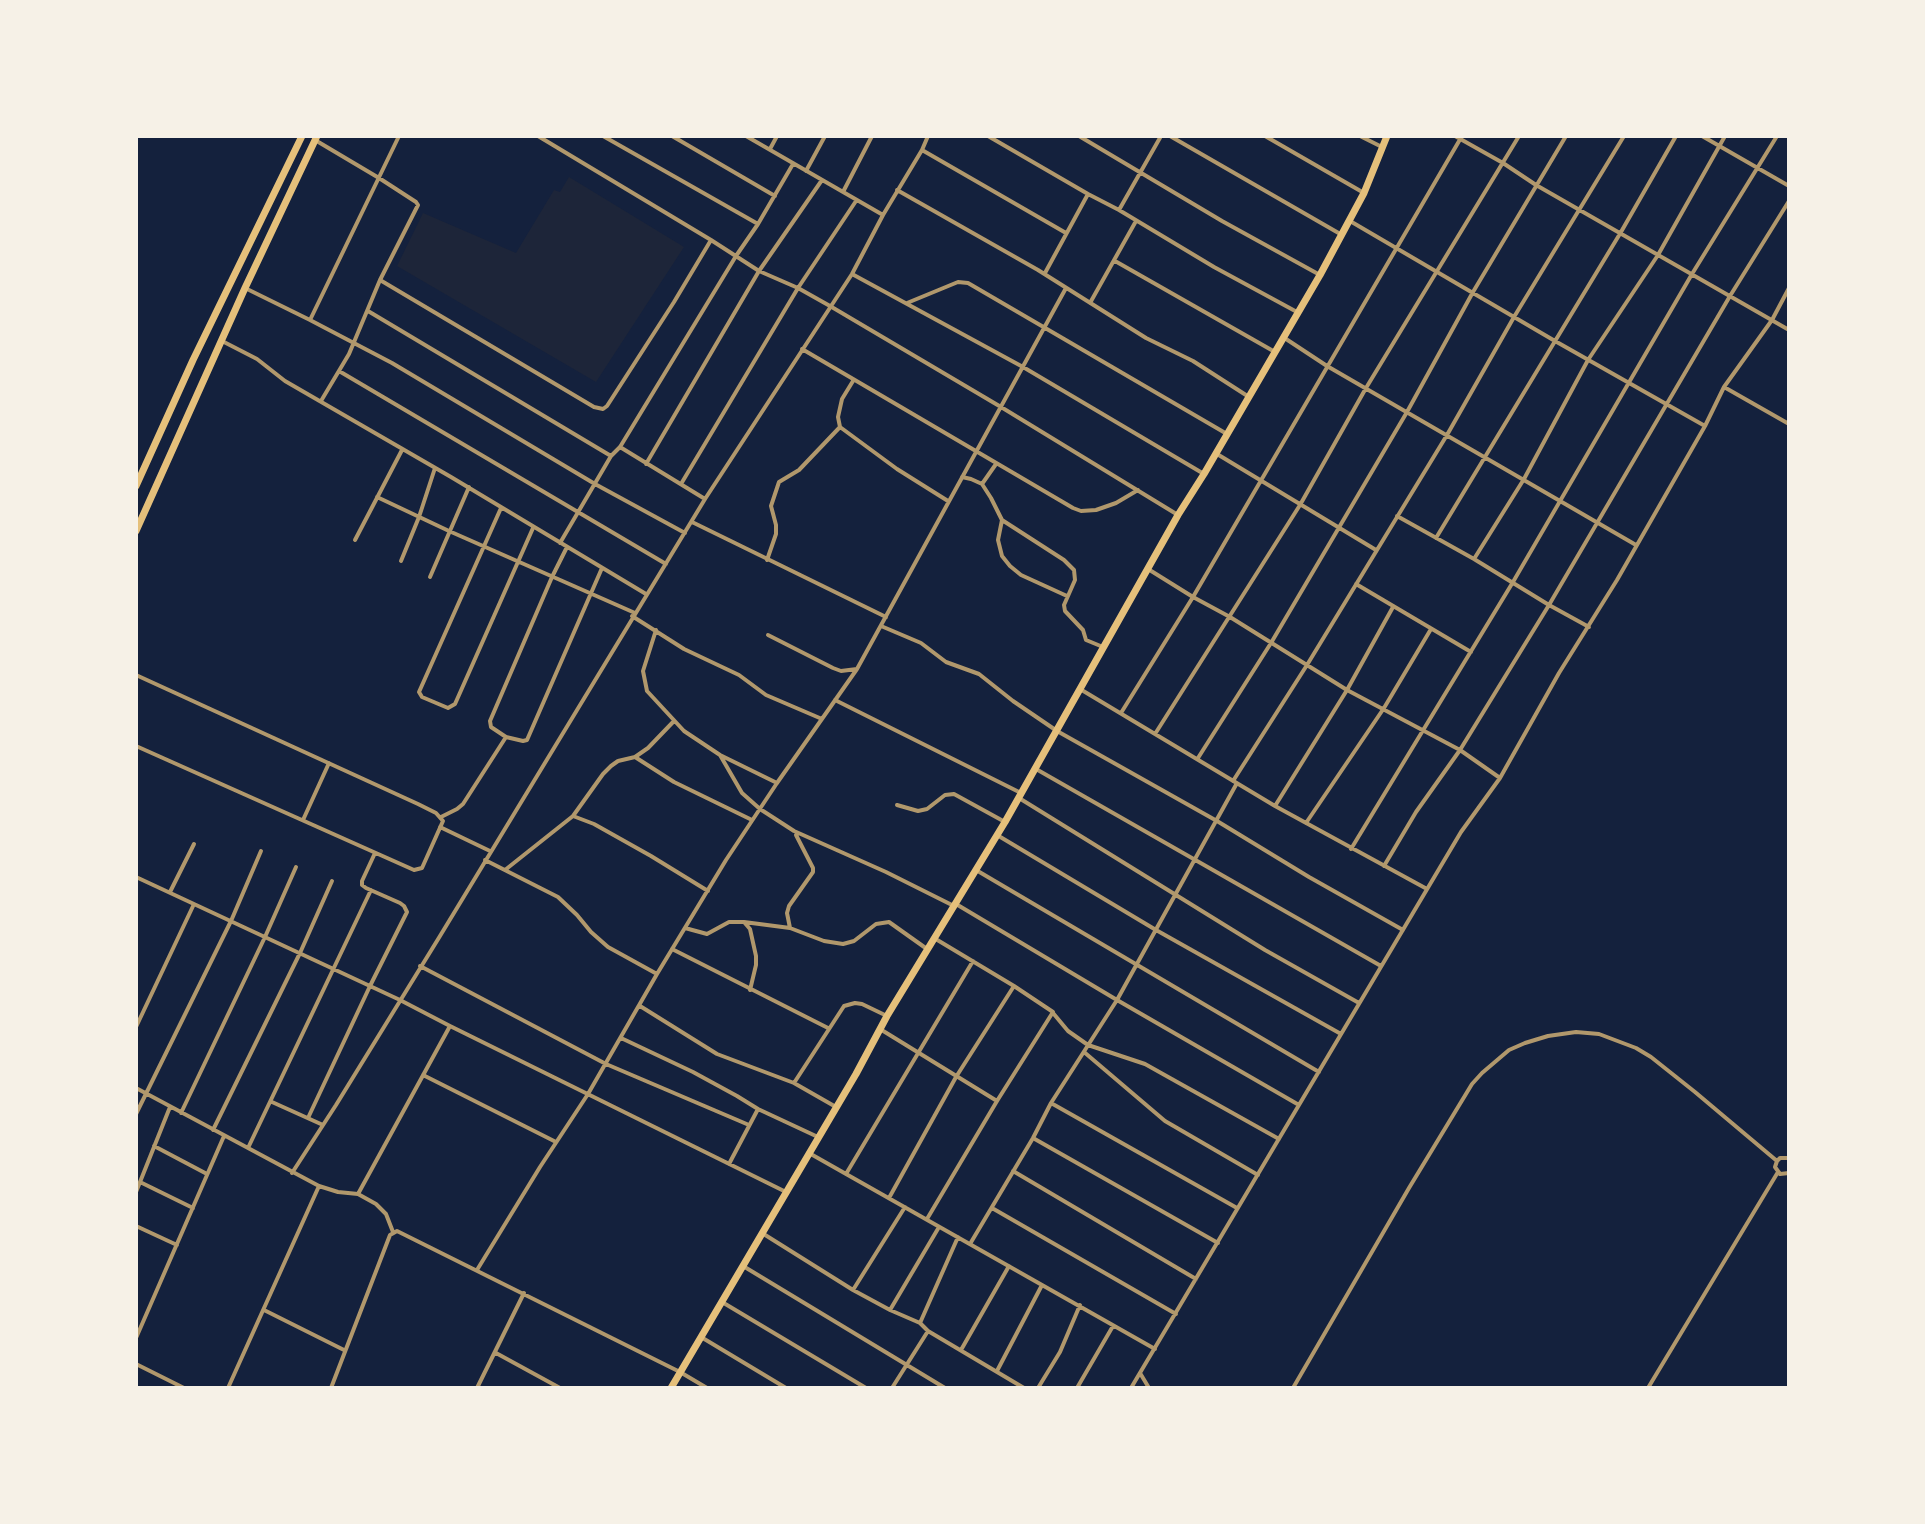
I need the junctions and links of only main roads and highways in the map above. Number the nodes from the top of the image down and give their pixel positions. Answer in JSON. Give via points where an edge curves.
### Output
{"nodes":[{"id":1,"x":302,"y":136,"type":"edge"},
{"id":2,"x":1387,"y":136,"type":"edge"},
{"id":3,"x":316,"y":138,"type":"edge"},
{"id":4,"x":136,"y":486,"type":"edge"},
{"id":5,"x":136,"y":531,"type":"edge"},
{"id":6,"x":671,"y":1388,"type":"edge"}],
"edges":[{"from":1,"to":4,"type":"main road"},
{"from":2,"to":6,"type":"main road","via":[[1364,193],[1320,275]]},
{"from":3,"to":5,"type":"main road"}]}
